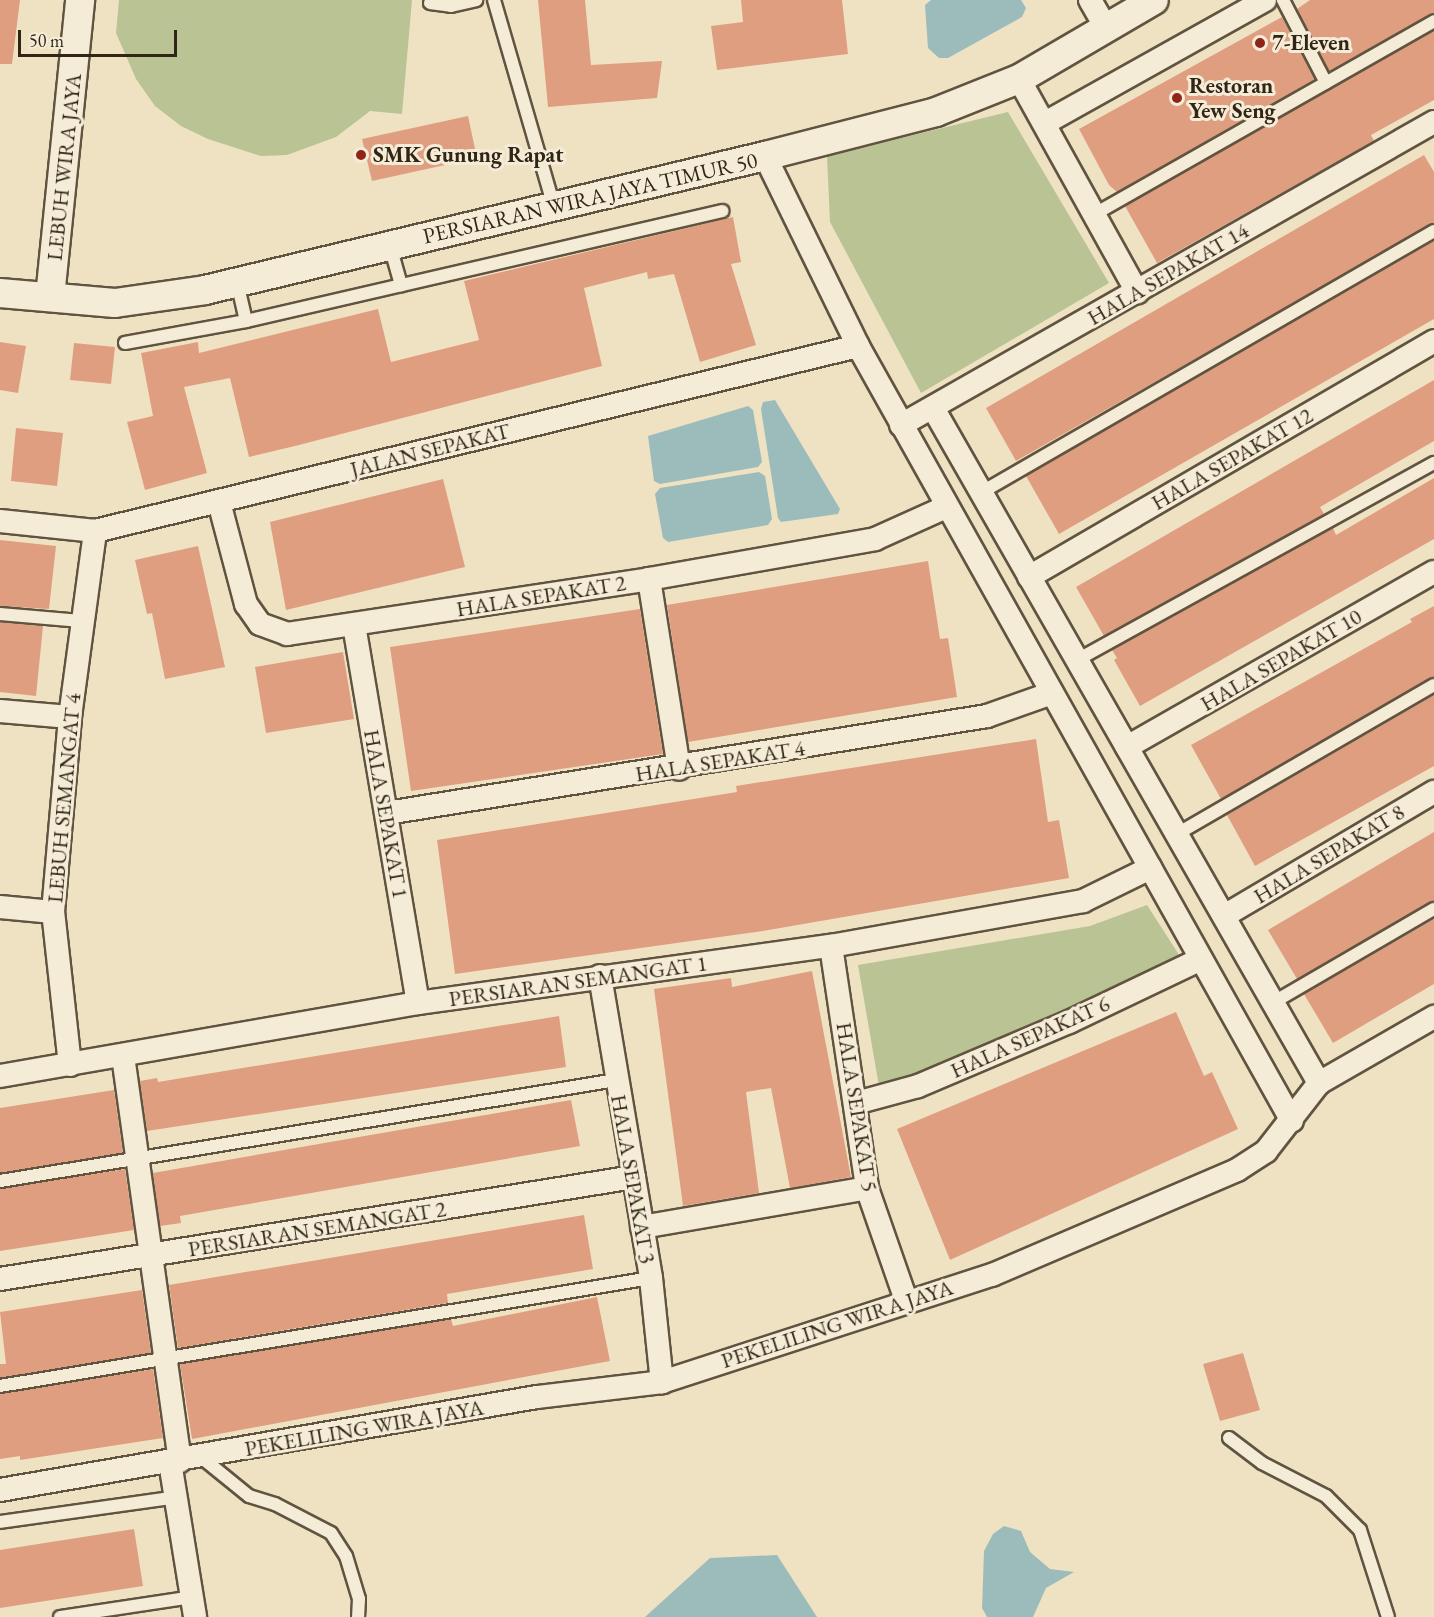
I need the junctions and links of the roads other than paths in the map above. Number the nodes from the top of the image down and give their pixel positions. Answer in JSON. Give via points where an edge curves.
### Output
{"nodes":[{"id":1,"x":80,"y":0,"type":"edge"},
{"id":2,"x":476,"y":0,"type":"edge"},
{"id":3,"x":494,"y":0,"type":"edge"},
{"id":4,"x":1090,"y":0,"type":"edge"},
{"id":5,"x":1154,"y":0,"type":"edge"},
{"id":6,"x":1265,"y":0,"type":"edge"},
{"id":7,"x":1283,"y":0,"type":"edge"},
{"id":8,"x":430,"y":3,"type":"dead end"},
{"id":9,"x":1434,"y":21,"type":"edge"},
{"id":10,"x":1106,"y":28,"type":"junction"},
{"id":11,"x":1019,"y":79,"type":"junction"},
{"id":12,"x":1326,"y":83,"type":"junction"},
{"id":13,"x":1434,"y":122,"type":"edge"},
{"id":14,"x":1045,"y":123,"type":"junction"},
{"id":15,"x":765,"y":156,"type":"junction"},
{"id":16,"x":554,"y":207,"type":"junction"},
{"id":17,"x":722,"y":211,"type":"dead end"},
{"id":18,"x":1093,"y":215,"type":"junction"},
{"id":19,"x":1434,"y":231,"type":"edge"},
{"id":20,"x":390,"y":246,"type":"junction"},
{"id":21,"x":237,"y":282,"type":"junction"},
{"id":22,"x":401,"y":285,"type":"junction"},
{"id":23,"x":1137,"y":292,"type":"junction"},
{"id":24,"x":0,"y":293,"type":"edge"},
{"id":25,"x":50,"y":297,"type":"junction"},
{"id":26,"x":246,"y":321,"type":"junction"},
{"id":27,"x":1434,"y":341,"type":"edge"},
{"id":28,"x":125,"y":344,"type":"dead end"},
{"id":29,"x":858,"y":346,"type":"junction"},
{"id":30,"x":933,"y":408,"type":"junction"},
{"id":31,"x":901,"y":425,"type":"junction"},
{"id":32,"x":1434,"y":463,"type":"edge"},
{"id":33,"x":982,"y":492,"type":"junction"},
{"id":34,"x":219,"y":502,"type":"junction"},
{"id":35,"x":946,"y":507,"type":"junction"},
{"id":36,"x":0,"y":521,"type":"edge"},
{"id":37,"x":95,"y":531,"type":"junction"},
{"id":38,"x":1434,"y":572,"type":"edge"},
{"id":39,"x":1029,"y":577,"type":"junction"},
{"id":40,"x":649,"y":579,"type":"junction"},
{"id":41,"x":0,"y":614,"type":"edge"},
{"id":42,"x":81,"y":621,"type":"junction"},
{"id":43,"x":354,"y":625,"type":"junction"},
{"id":44,"x":1077,"y":660,"type":"junction"},
{"id":45,"x":1434,"y":686,"type":"edge"},
{"id":46,"x":1049,"y":694,"type":"junction"},
{"id":47,"x":0,"y":711,"type":"edge"},
{"id":48,"x":70,"y":717,"type":"junction"},
{"id":49,"x":1127,"y":747,"type":"junction"},
{"id":50,"x":679,"y":769,"type":"junction"},
{"id":51,"x":1434,"y":792,"type":"edge"},
{"id":52,"x":387,"y":813,"type":"junction"},
{"id":53,"x":1177,"y":834,"type":"junction"},
{"id":54,"x":1150,"y":868,"type":"junction"},
{"id":55,"x":0,"y":907,"type":"edge"},
{"id":56,"x":1434,"y":909,"type":"edge"},
{"id":57,"x":53,"y":912,"type":"junction"},
{"id":58,"x":1224,"y":916,"type":"junction"},
{"id":59,"x":831,"y":946,"type":"junction"},
{"id":60,"x":1199,"y":960,"type":"junction"},
{"id":61,"x":600,"y":976,"type":"junction"},
{"id":62,"x":1274,"y":1002,"type":"junction"},
{"id":63,"x":418,"y":1003,"type":"junction"},
{"id":64,"x":1434,"y":1017,"type":"edge"},
{"id":65,"x":123,"y":1056,"type":"junction"},
{"id":66,"x":70,"y":1065,"type":"junction"},
{"id":67,"x":0,"y":1076,"type":"edge"},
{"id":68,"x":616,"y":1080,"type":"junction"},
{"id":69,"x":1319,"y":1083,"type":"junction"},
{"id":70,"x":856,"y":1103,"type":"junction"},
{"id":71,"x":1292,"y":1121,"type":"junction"},
{"id":72,"x":139,"y":1161,"type":"junction"},
{"id":73,"x":634,"y":1177,"type":"junction"},
{"id":74,"x":0,"y":1181,"type":"edge"},
{"id":75,"x":867,"y":1188,"type":"junction"},
{"id":76,"x":642,"y":1227,"type":"junction"},
{"id":77,"x":151,"y":1256,"type":"junction"},
{"id":78,"x":651,"y":1278,"type":"junction"},
{"id":79,"x":0,"y":1279,"type":"edge"},
{"id":80,"x":906,"y":1300,"type":"junction"},
{"id":81,"x":167,"y":1359,"type":"junction"},
{"id":82,"x":662,"y":1382,"type":"junction"},
{"id":83,"x":0,"y":1386,"type":"edge"},
{"id":84,"x":1229,"y":1438,"type":"dead end"},
{"id":85,"x":184,"y":1460,"type":"junction"},
{"id":86,"x":0,"y":1490,"type":"edge"},
{"id":87,"x":177,"y":1497,"type":"junction"},
{"id":88,"x":0,"y":1522,"type":"edge"},
{"id":89,"x":193,"y":1607,"type":"edge"},
{"id":90,"x":60,"y":1617,"type":"edge"},
{"id":91,"x":358,"y":1617,"type":"edge"},
{"id":92,"x":1388,"y":1617,"type":"edge"}],
"edges":[{"from":1,"to":25,"type":"street","name":"LEBUH WIRA JAYA"},
{"from":2,"to":8,"type":"lane","via":[[451,6]]},
{"from":3,"to":16,"type":"lane"},
{"from":4,"to":10,"type":"street"},
{"from":5,"to":10,"type":"street","name":"PERSIARAN WIRA JAYA TIMUR 50"},
{"from":6,"to":14,"type":"street"},
{"from":7,"to":12,"type":"lane"},
{"from":9,"to":12,"type":"lane"},
{"from":10,"to":11,"type":"street","name":"PERSIARAN WIRA JAYA TIMUR 50"},
{"from":11,"to":14,"type":"street"},
{"from":11,"to":15,"type":"street","name":"PERSIARAN WIRA JAYA TIMUR 50","via":[[936,112]]},
{"from":12,"to":18,"type":"lane"},
{"from":13,"to":23,"type":"street","name":"HALA SEPAKAT 14"},
{"from":14,"to":18,"type":"street"},
{"from":15,"to":16,"type":"street","name":"PERSIARAN WIRA JAYA TIMUR 50"},
{"from":15,"to":29,"type":"street"},
{"from":16,"to":20,"type":"street","name":"PERSIARAN WIRA JAYA TIMUR 50"},
{"from":17,"to":22,"type":"lane"},
{"from":18,"to":23,"type":"street"},
{"from":19,"to":33,"type":"lane"},
{"from":20,"to":21,"type":"street","name":"PERSIARAN WIRA JAYA TIMUR 50"},
{"from":20,"to":22,"type":"lane"},
{"from":21,"to":25,"type":"street","name":"PERSIARAN WIRA JAYA TIMUR 50","via":[[115,303]]},
{"from":21,"to":26,"type":"lane"},
{"from":22,"to":26,"type":"lane"},
{"from":23,"to":30,"type":"street","name":"HALA SEPAKAT 14"},
{"from":24,"to":25,"type":"street","name":"PERSIARAN WIRA JAYA TIMUR 50"},
{"from":26,"to":28,"type":"lane"},
{"from":27,"to":39,"type":"street","name":"HALA SEPAKAT 12"},
{"from":29,"to":31,"type":"street"},
{"from":29,"to":34,"type":"street","name":"JALAN SEPAKAT"},
{"from":30,"to":31,"type":"street","name":"HALA SEPAKAT 14"},
{"from":30,"to":33,"type":"street"},
{"from":31,"to":35,"type":"street"},
{"from":32,"to":44,"type":"lane"},
{"from":33,"to":39,"type":"street"},
{"from":34,"to":37,"type":"street","name":"JALAN SEPAKAT"},
{"from":34,"to":43,"type":"street","name":"HALA SEPAKAT 2","via":[[246,604],[260,624],[287,634]]},
{"from":35,"to":40,"type":"street","name":"HALA SEPAKAT 2","via":[[875,538]]},
{"from":35,"to":46,"type":"street"},
{"from":36,"to":37,"type":"street","name":"JALAN SEPAKAT"},
{"from":37,"to":42,"type":"street","name":"LEBUH SEMANGAT 4"},
{"from":38,"to":49,"type":"street","name":"HALA SEPAKAT 10"},
{"from":39,"to":44,"type":"street"},
{"from":40,"to":43,"type":"street","name":"HALA SEPAKAT 2"},
{"from":40,"to":50,"type":"street"},
{"from":41,"to":42,"type":"lane"},
{"from":42,"to":48,"type":"street","name":"LEBUH SEMANGAT 4"},
{"from":43,"to":52,"type":"street","name":"HALA SEPAKAT 1"},
{"from":44,"to":49,"type":"street"},
{"from":45,"to":53,"type":"lane"},
{"from":46,"to":50,"type":"street","name":"HALA SEPAKAT 4","via":[[987,716]]},
{"from":46,"to":54,"type":"street"},
{"from":47,"to":48,"type":"street"},
{"from":48,"to":57,"type":"street","name":"LEBUH SEMANGAT 4"},
{"from":49,"to":53,"type":"street"},
{"from":50,"to":52,"type":"street","name":"HALA SEPAKAT 4"},
{"from":51,"to":58,"type":"street","name":"HALA SEPAKAT 8"},
{"from":52,"to":63,"type":"street","name":"HALA SEPAKAT 1"},
{"from":53,"to":58,"type":"street"},
{"from":54,"to":59,"type":"street","name":"PERSIARAN SEMANGAT 1","via":[[1083,901]]},
{"from":54,"to":60,"type":"street"},
{"from":55,"to":57,"type":"street"},
{"from":56,"to":62,"type":"lane"},
{"from":57,"to":66,"type":"street","name":"LEBUH SEMANGAT 4"},
{"from":58,"to":62,"type":"street"},
{"from":59,"to":61,"type":"street","name":"PERSIARAN SEMANGAT 1"},
{"from":59,"to":70,"type":"street","name":"HALA SEPAKAT 5"},
{"from":60,"to":70,"type":"street","name":"HALA SEPAKAT 6","via":[[1069,1022],[918,1086]]},
{"from":60,"to":71,"type":"street"},
{"from":61,"to":63,"type":"street","name":"PERSIARAN SEMANGAT 1"},
{"from":61,"to":68,"type":"street","name":"HALA SEPAKAT 3"},
{"from":62,"to":69,"type":"street"},
{"from":63,"to":65,"type":"street","name":"PERSIARAN SEMANGAT 1"},
{"from":64,"to":69,"type":"street","name":"PEKELILING WIRA JAYA"},
{"from":65,"to":66,"type":"street","name":"PERSIARAN SEMANGAT 1"},
{"from":65,"to":72,"type":"street"},
{"from":66,"to":67,"type":"street","name":"PERSIARAN SEMANGAT 1"},
{"from":68,"to":72,"type":"lane"},
{"from":68,"to":73,"type":"street","name":"HALA SEPAKAT 3"},
{"from":69,"to":71,"type":"street","name":"PEKELILING WIRA JAYA"},
{"from":70,"to":75,"type":"street","name":"HALA SEPAKAT 5"},
{"from":71,"to":80,"type":"street","name":"PEKELILING WIRA JAYA","via":[[1266,1151],[1237,1170],[992,1275]]},
{"from":72,"to":74,"type":"lane"},
{"from":72,"to":77,"type":"street"},
{"from":73,"to":76,"type":"street","name":"HALA SEPAKAT 3"},
{"from":73,"to":77,"type":"street","name":"PERSIARAN SEMANGAT 2"},
{"from":75,"to":76,"type":"street"},
{"from":75,"to":80,"type":"street","name":"HALA SEPAKAT 5"},
{"from":76,"to":78,"type":"street","name":"HALA SEPAKAT 3"},
{"from":77,"to":79,"type":"street","name":"PERSIARAN SEMANGAT 2"},
{"from":77,"to":81,"type":"street"},
{"from":78,"to":81,"type":"lane"},
{"from":78,"to":82,"type":"street","name":"HALA SEPAKAT 3"},
{"from":80,"to":82,"type":"street","name":"PEKELILING WIRA JAYA"},
{"from":81,"to":83,"type":"lane"},
{"from":81,"to":85,"type":"street"},
{"from":82,"to":85,"type":"street","name":"PEKELILING WIRA JAYA","via":[[537,1397]]},
{"from":84,"to":92,"type":"lane","via":[[1262,1463],[1326,1496],[1360,1530]]},
{"from":85,"to":86,"type":"street","name":"PEKELILING WIRA JAYA"},
{"from":85,"to":87,"type":"street"},
{"from":85,"to":91,"type":"lane","via":[[249,1496],[275,1504],[331,1533],[346,1556],[359,1599]]},
{"from":87,"to":88,"type":"lane"},
{"from":87,"to":89,"type":"street"},
{"from":89,"to":90,"type":"lane"}]}
